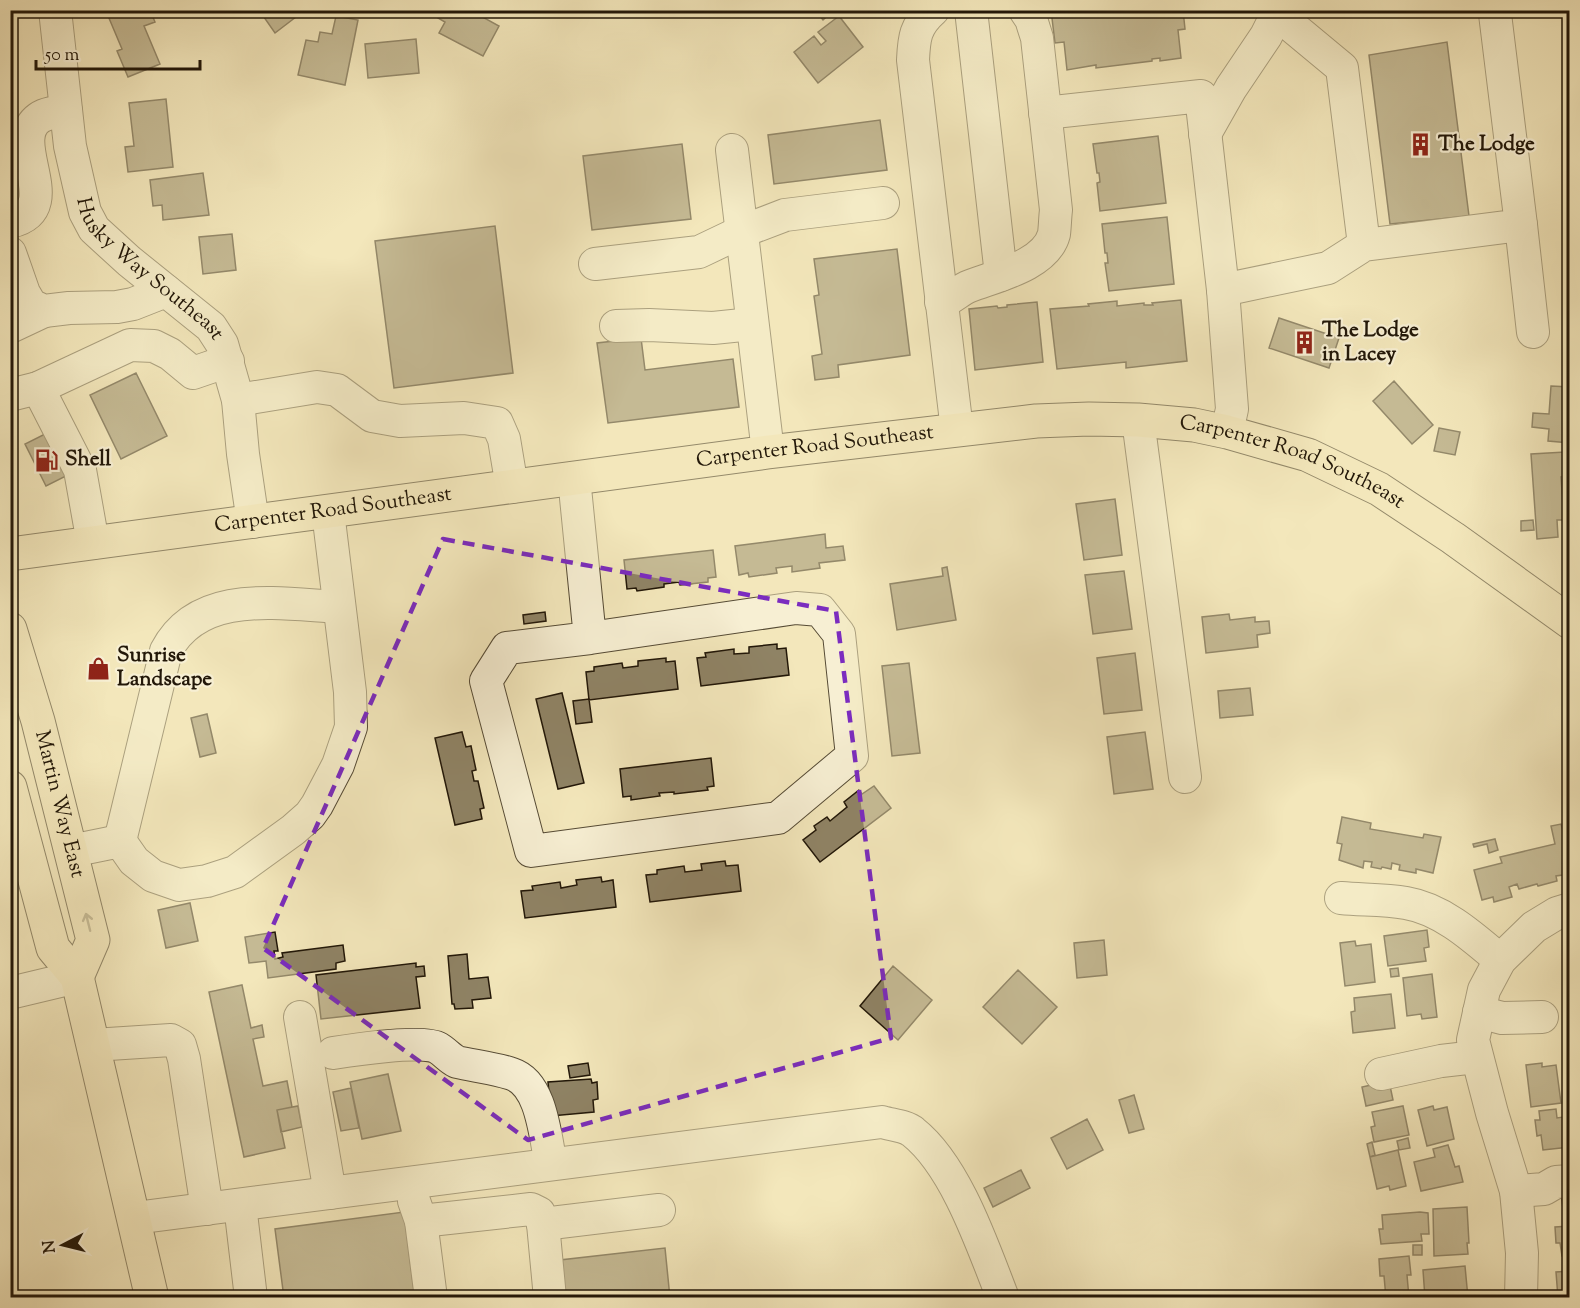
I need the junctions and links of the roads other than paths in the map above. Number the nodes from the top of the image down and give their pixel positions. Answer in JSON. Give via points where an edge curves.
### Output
{"nodes":[{"id":1,"x":55,"y":10,"type":"edge"},
{"id":2,"x":933,"y":10,"type":"edge"},
{"id":3,"x":970,"y":10,"type":"edge"},
{"id":4,"x":1025,"y":10,"type":"edge"},
{"id":5,"x":1496,"y":10,"type":"edge"},
{"id":6,"x":1278,"y":12,"type":"edge"},
{"id":7,"x":66,"y":111,"type":"junction"},
{"id":8,"x":1045,"y":113,"type":"junction"},
{"id":9,"x":1205,"y":134,"type":"junction"},
{"id":10,"x":732,"y":150,"type":"dead end"},
{"id":11,"x":883,"y":203,"type":"dead end"},
{"id":12,"x":10,"y":222,"type":"edge"},
{"id":13,"x":1521,"y":225,"type":"junction"},
{"id":14,"x":743,"y":231,"type":"junction"},
{"id":15,"x":1365,"y":245,"type":"junction"},
{"id":16,"x":10,"y":253,"type":"edge"},
{"id":17,"x":595,"y":264,"type":"dead end"},
{"id":18,"x":1001,"y":275,"type":"junction"},
{"id":19,"x":1223,"y":290,"type":"junction"},
{"id":20,"x":166,"y":291,"type":"junction"},
{"id":21,"x":941,"y":302,"type":"junction"},
{"id":22,"x":44,"y":311,"type":"junction"},
{"id":23,"x":752,"y":324,"type":"junction"},
{"id":24,"x":616,"y":326,"type":"dead end"},
{"id":25,"x":10,"y":327,"type":"edge"},
{"id":26,"x":1533,"y":332,"type":"dead end"},
{"id":27,"x":228,"y":361,"type":"junction"},
{"id":28,"x":24,"y":390,"type":"edge"},
{"id":29,"x":238,"y":400,"type":"junction"},
{"id":30,"x":1138,"y":420,"type":"junction"},
{"id":31,"x":957,"y":430,"type":"junction"},
{"id":32,"x":1227,"y":432,"type":"junction"},
{"id":33,"x":768,"y":452,"type":"junction"},
{"id":34,"x":574,"y":478,"type":"junction"},
{"id":35,"x":512,"y":487,"type":"junction"},
{"id":36,"x":328,"y":512,"type":"junction"},
{"id":37,"x":253,"y":522,"type":"junction"},
{"id":38,"x":93,"y":543,"type":"junction"},
{"id":39,"x":10,"y":554,"type":"edge"},
{"id":40,"x":339,"y":607,"type":"junction"},
{"id":41,"x":1569,"y":622,"type":"edge"},
{"id":42,"x":10,"y":629,"type":"edge"},
{"id":43,"x":590,"y":638,"type":"junction"},
{"id":44,"x":1185,"y":777,"type":"dead end"},
{"id":45,"x":10,"y":787,"type":"edge"},
{"id":46,"x":120,"y":841,"type":"junction"},
{"id":47,"x":71,"y":851,"type":"junction"},
{"id":48,"x":1341,"y":898,"type":"dead end"},
{"id":49,"x":1569,"y":909,"type":"edge"},
{"id":50,"x":1500,"y":960,"type":"junction"},
{"id":51,"x":77,"y":976,"type":"junction"},
{"id":52,"x":10,"y":993,"type":"edge"},
{"id":53,"x":1479,"y":1012,"type":"junction"},
{"id":54,"x":300,"y":1017,"type":"dead end"},
{"id":55,"x":1542,"y":1017,"type":"dead end"},
{"id":56,"x":93,"y":1045,"type":"junction"},
{"id":57,"x":333,"y":1053,"type":"dead end"},
{"id":58,"x":1476,"y":1057,"type":"junction"},
{"id":59,"x":1381,"y":1074,"type":"dead end"},
{"id":60,"x":551,"y":1164,"type":"junction"},
{"id":61,"x":1569,"y":1181,"type":"edge"},
{"id":62,"x":408,"y":1183,"type":"junction"},
{"id":63,"x":1516,"y":1191,"type":"junction"},
{"id":64,"x":330,"y":1193,"type":"junction"},
{"id":65,"x":240,"y":1205,"type":"junction"},
{"id":66,"x":207,"y":1209,"type":"junction"},
{"id":67,"x":659,"y":1210,"type":"dead end"},
{"id":68,"x":135,"y":1218,"type":"junction"},
{"id":69,"x":421,"y":1221,"type":"junction"},
{"id":70,"x":543,"y":1224,"type":"junction"},
{"id":71,"x":152,"y":1298,"type":"edge"},
{"id":72,"x":251,"y":1298,"type":"edge"},
{"id":73,"x":430,"y":1298,"type":"edge"},
{"id":74,"x":550,"y":1298,"type":"edge"},
{"id":75,"x":1003,"y":1298,"type":"edge"},
{"id":76,"x":1521,"y":1298,"type":"edge"}],
"edges":[{"from":1,"to":7,"type":"street","name":"Husky Way Southeast"},
{"from":2,"to":21,"type":"street","via":[[914,36],[913,60]]},
{"from":3,"to":18,"type":"street"},
{"from":4,"to":8,"type":"street","via":[[1037,38]]},
{"from":5,"to":13,"type":"street"},
{"from":6,"to":9,"type":"street"},
{"from":6,"to":15,"type":"street","via":[[1342,68]]},
{"from":7,"to":12,"type":"street","via":[[37,119],[29,132],[34,208],[28,215]]},
{"from":7,"to":20,"type":"street","name":"Husky Way Southeast","via":[[85,212],[94,228]]},
{"from":8,"to":9,"type":"street","via":[[1201,96]]},
{"from":8,"to":18,"type":"street","via":[[1056,210],[1053,236],[1038,257]]},
{"from":9,"to":19,"type":"street"},
{"from":10,"to":14,"type":"street"},
{"from":11,"to":14,"type":"street","via":[[785,215]]},
{"from":13,"to":15,"type":"street"},
{"from":13,"to":26,"type":"street"},
{"from":14,"to":17,"type":"street","via":[[699,252]]},
{"from":14,"to":23,"type":"street"},
{"from":15,"to":19,"type":"street","via":[[1328,268]]},
{"from":16,"to":22,"type":"street","via":[[31,305]]},
{"from":18,"to":21,"type":"street","via":[[966,287]]},
{"from":19,"to":32,"type":"street","via":[[1232,409]]},
{"from":20,"to":22,"type":"street","via":[[117,307]]},
{"from":20,"to":27,"type":"street","name":"Husky Way Southeast","via":[[211,327]]},
{"from":21,"to":31,"type":"street"},
{"from":22,"to":25,"type":"street"},
{"from":23,"to":24,"type":"street","via":[[713,328]]},
{"from":23,"to":33,"type":"street"},
{"from":27,"to":28,"type":"street","via":[[193,373],[154,346],[130,345]]},
{"from":27,"to":29,"type":"street","name":"Husky Way Southeast"},
{"from":28,"to":38,"type":"street","via":[[80,470]]},
{"from":29,"to":35,"type":"street","via":[[317,387],[337,390],[372,416],[400,421],[464,418],[497,423],[504,439]]},
{"from":29,"to":37,"type":"street","name":"Husky Way Southeast"},
{"from":30,"to":31,"type":"main road","name":"Carpenter Road Southeast","via":[[1036,421]]},
{"from":30,"to":32,"type":"main road","name":"Carpenter Road Southeast"},
{"from":30,"to":44,"type":"street"},
{"from":31,"to":33,"type":"main road","name":"Carpenter Road Southeast"},
{"from":32,"to":41,"type":"main road","name":"Carpenter Road Southeast","via":[[1308,455],[1379,489]]},
{"from":33,"to":34,"type":"main road","name":"Carpenter Road Southeast"},
{"from":34,"to":35,"type":"main road","name":"Carpenter Road Southeast"},
{"from":34,"to":43,"type":"street"},
{"from":35,"to":36,"type":"main road","name":"Carpenter Road Southeast"},
{"from":36,"to":37,"type":"main road","name":"Carpenter Road Southeast"},
{"from":36,"to":40,"type":"street"},
{"from":37,"to":38,"type":"main road","name":"Carpenter Road Southeast"},
{"from":38,"to":39,"type":"main road","name":"Carpenter Road Southeast"},
{"from":40,"to":46,"type":"street","via":[[229,605],[198,616],[182,629],[166,651]]},
{"from":40,"to":46,"type":"street","via":[[351,727],[338,765],[310,815],[235,872],[179,885],[153,876],[134,861]]},
{"from":42,"to":47,"type":"main road","name":"Martin Way East"},
{"from":43,"to":43,"type":"street","via":[[507,648],[486,681],[531,851],[778,818],[852,756],[839,634],[820,610],[796,608]]},
{"from":45,"to":51,"type":"main road","name":"Martin Way East","via":[[53,948]]},
{"from":46,"to":47,"type":"street"},
{"from":51,"to":47,"type":"main road","name":"Martin Way East","one_way":true,"via":[[93,940]]},
{"from":48,"to":50,"type":"street","via":[[1407,903],[1437,914],[1470,934]]},
{"from":49,"to":50,"type":"street","via":[[1534,927]]},
{"from":50,"to":53,"type":"street","via":[[1484,990]]},
{"from":51,"to":52,"type":"street"},
{"from":51,"to":56,"type":"main road","name":"Martin Way East"},
{"from":53,"to":55,"type":"street","via":[[1502,1018]]},
{"from":53,"to":58,"type":"street","via":[[1473,1040]]},
{"from":54,"to":64,"type":"street"},
{"from":56,"to":66,"type":"street","via":[[171,1040],[180,1045]]},
{"from":56,"to":68,"type":"main road","name":"Martin Way East"},
{"from":57,"to":60,"type":"street","via":[[365,1047],[427,1045],[438,1047],[457,1062],[513,1074],[531,1089],[538,1105]]},
{"from":58,"to":59,"type":"street"},
{"from":58,"to":63,"type":"street"},
{"from":60,"to":62,"type":"street"},
{"from":60,"to":75,"type":"street","via":[[882,1122],[911,1131],[934,1155],[957,1191]]},
{"from":61,"to":63,"type":"street","via":[[1556,1182],[1544,1189]]},
{"from":62,"to":64,"type":"street"},
{"from":62,"to":69,"type":"street"},
{"from":63,"to":76,"type":"street","via":[[1522,1253]]},
{"from":64,"to":65,"type":"street"},
{"from":65,"to":66,"type":"street"},
{"from":65,"to":72,"type":"street"},
{"from":66,"to":68,"type":"street"},
{"from":67,"to":70,"type":"street"},
{"from":68,"to":71,"type":"main road","name":"Martin Way East"},
{"from":69,"to":70,"type":"street","via":[[531,1209],[539,1214]]},
{"from":69,"to":73,"type":"street"},
{"from":70,"to":74,"type":"street"}]}
